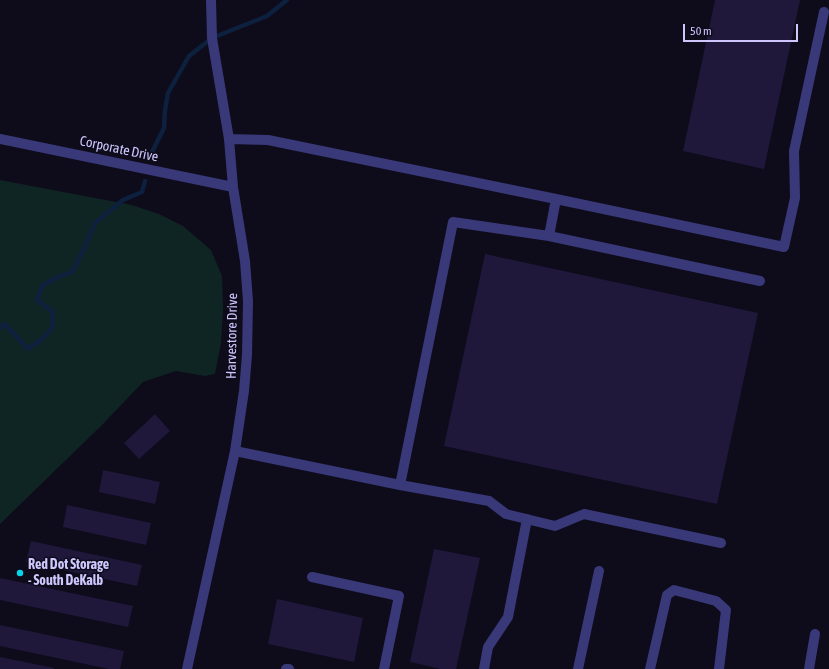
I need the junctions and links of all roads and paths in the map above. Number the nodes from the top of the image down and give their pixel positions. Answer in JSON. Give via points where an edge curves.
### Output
{"nodes":[{"id":1,"x":211,"y":0,"type":"edge"},
{"id":2,"x":824,"y":12,"type":"dead end"},
{"id":3,"x":0,"y":139,"type":"edge"},
{"id":4,"x":229,"y":139,"type":"junction"},
{"id":5,"x":233,"y":187,"type":"junction"},
{"id":6,"x":556,"y":199,"type":"junction"},
{"id":7,"x":549,"y":236,"type":"junction"},
{"id":8,"x":760,"y":281,"type":"dead end"},
{"id":9,"x":235,"y":451,"type":"junction"},
{"id":10,"x":400,"y":485,"type":"junction"},
{"id":11,"x":527,"y":519,"type":"junction"},
{"id":12,"x":721,"y":543,"type":"dead end"},
{"id":13,"x":599,"y":571,"type":"dead end"},
{"id":14,"x":312,"y":577,"type":"dead end"},
{"id":15,"x":815,"y":634,"type":"dead end"},
{"id":16,"x":187,"y":669,"type":"edge"},
{"id":17,"x":384,"y":669,"type":"edge"},
{"id":18,"x":484,"y":669,"type":"edge"},
{"id":19,"x":578,"y":669,"type":"edge"},
{"id":20,"x":650,"y":669,"type":"edge"},
{"id":21,"x":719,"y":669,"type":"edge"},
{"id":22,"x":809,"y":669,"type":"edge"}],
"edges":[{"from":1,"to":4,"type":"street","name":"Harvestore Drive","via":[[212,38]]},
{"from":2,"to":6,"type":"street","via":[[794,151],[796,198],[784,247]]},
{"from":3,"to":5,"type":"street","name":"Corporate Drive"},
{"from":4,"to":5,"type":"street","name":"Harvestore Drive"},
{"from":4,"to":6,"type":"street","via":[[268,140]]},
{"from":5,"to":9,"type":"street","name":"Harvestore Drive","via":[[245,261],[248,301],[244,391]]},
{"from":6,"to":7,"type":"street"},
{"from":7,"to":8,"type":"street"},
{"from":7,"to":10,"type":"street","via":[[453,222]]},
{"from":9,"to":10,"type":"street"},
{"from":9,"to":16,"type":"street","name":"Harvestore Drive"},
{"from":10,"to":11,"type":"street","via":[[488,500],[506,514]]},
{"from":11,"to":12,"type":"street","via":[[555,526],[584,514]]},
{"from":11,"to":18,"type":"street","via":[[508,617],[488,648]]},
{"from":13,"to":19,"type":"street"},
{"from":14,"to":17,"type":"street","via":[[399,596]]},
{"from":15,"to":22,"type":"street"},
{"from":20,"to":21,"type":"street","via":[[667,595],[674,590],[716,601],[726,610]]}]}
